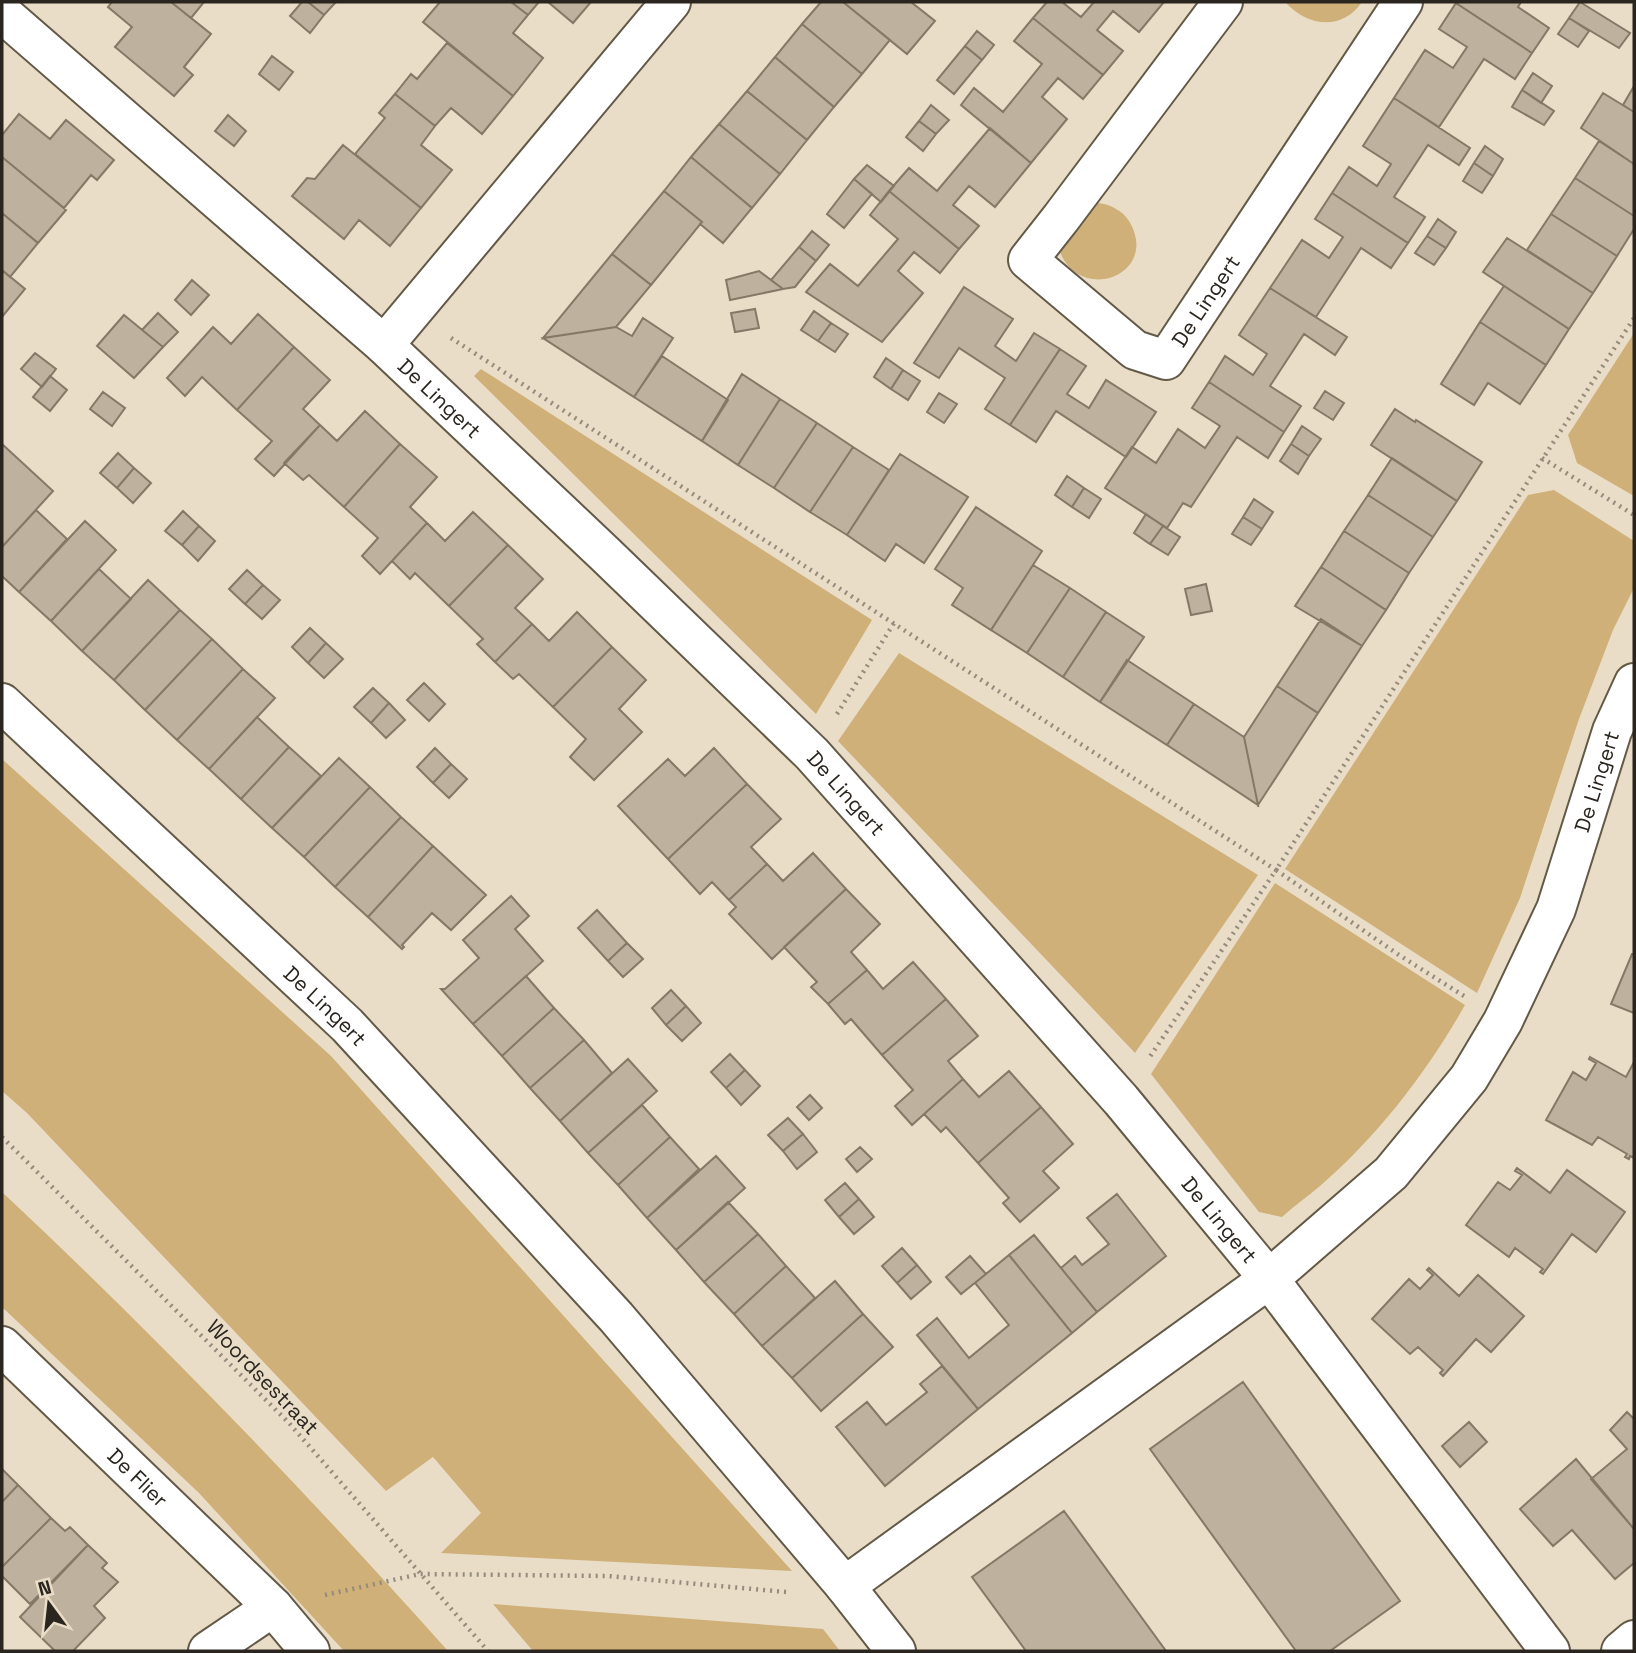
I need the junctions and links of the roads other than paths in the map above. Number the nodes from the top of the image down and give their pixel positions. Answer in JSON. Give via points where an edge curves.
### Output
{"nodes":[{"id":1,"x":671,"y":2,"type":"edge"},
{"id":2,"x":1223,"y":2,"type":"edge"},
{"id":3,"x":1403,"y":2,"type":"edge"},
{"id":4,"x":2,"y":13,"type":"edge"},
{"id":5,"x":384,"y":345,"type":"junction"},
{"id":6,"x":1634,"y":683,"type":"edge"},
{"id":7,"x":2,"y":703,"type":"edge"},
{"id":8,"x":1269,"y":1279,"type":"junction"},
{"id":9,"x":2,"y":1346,"type":"edge"},
{"id":10,"x":845,"y":1586,"type":"junction"},
{"id":11,"x":273,"y":1607,"type":"junction"},
{"id":12,"x":1634,"y":1640,"type":"edge"},
{"id":13,"x":208,"y":1651,"type":"edge"},
{"id":14,"x":310,"y":1651,"type":"edge"},
{"id":15,"x":896,"y":1651,"type":"edge"},
{"id":16,"x":1550,"y":1651,"type":"edge"},
{"id":17,"x":1621,"y":1651,"type":"edge"}],
"edges":[{"from":1,"to":5,"type":"street","name":"De Lingert"},
{"from":2,"to":3,"type":"street","name":"De Lingert","via":[[1028,260],[1135,350],[1166,360]]},
{"from":4,"to":5,"type":"street","name":"De Lingert"},
{"from":5,"to":8,"type":"street","name":"De Lingert","via":[[812,754],[1121,1100]]},
{"from":6,"to":8,"type":"street","name":"De Lingert","via":[[1612,731],[1556,909],[1503,1021],[1469,1078],[1391,1172]]},
{"from":7,"to":10,"type":"street","name":"De Lingert","via":[[347,1025],[617,1317]]},
{"from":8,"to":10,"type":"street","name":"De Lingert"},
{"from":8,"to":16,"type":"street","name":"De Lingert"},
{"from":9,"to":11,"type":"street","name":"De Flier"},
{"from":10,"to":15,"type":"street","name":"De Lingert"},
{"from":11,"to":13,"type":"street"},
{"from":11,"to":14,"type":"street","name":"De Flier"},
{"from":12,"to":17,"type":"street"}]}
